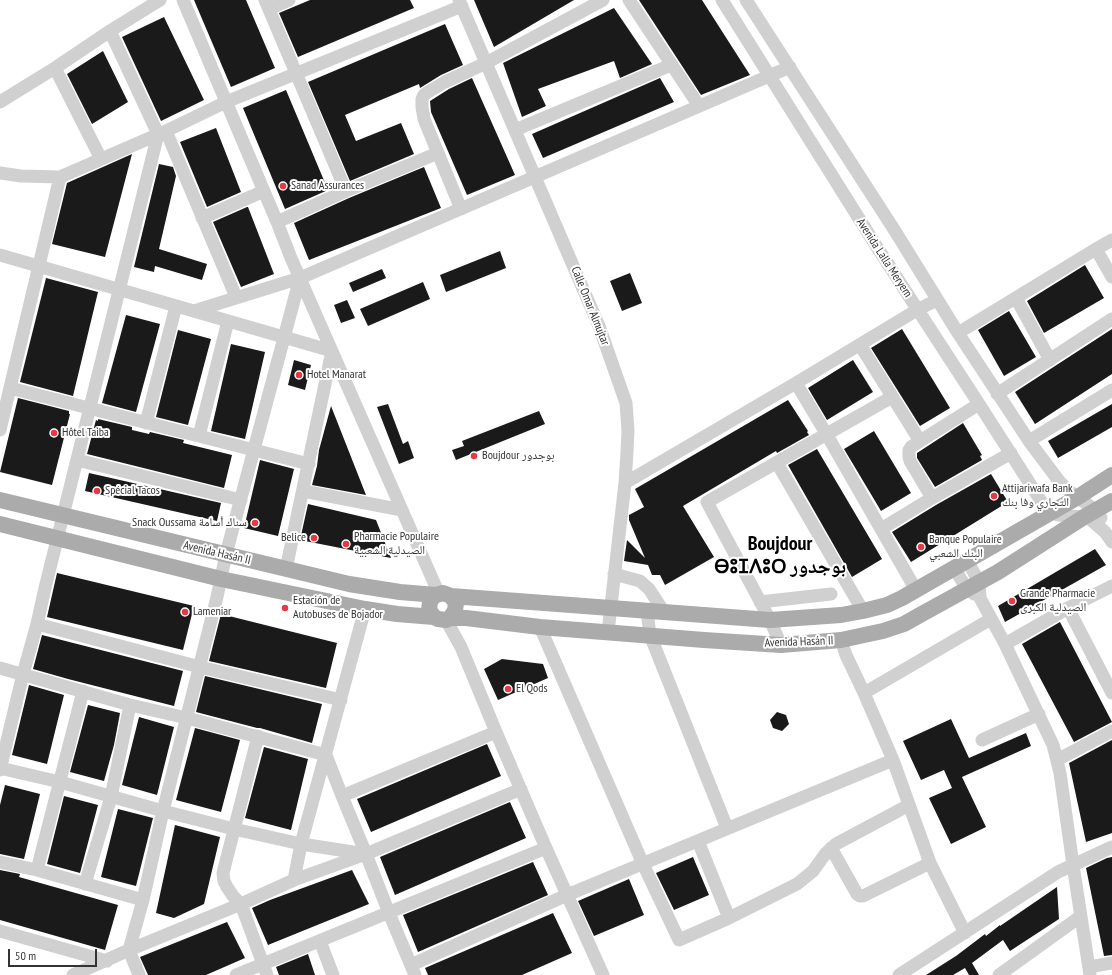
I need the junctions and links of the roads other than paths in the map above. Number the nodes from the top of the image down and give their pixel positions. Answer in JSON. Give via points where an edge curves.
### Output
{"nodes":[{"id":1,"x":160,"y":0,"type":"edge"},
{"id":2,"x":183,"y":0,"type":"edge"},
{"id":3,"x":289,"y":0,"type":"edge"},
{"id":4,"x":603,"y":0,"type":"edge"},
{"id":5,"x":629,"y":0,"type":"edge"},
{"id":6,"x":722,"y":0,"type":"edge"},
{"id":7,"x":746,"y":0,"type":"edge"},
{"id":8,"x":460,"y":3,"type":"edge"},
{"id":9,"x":267,"y":4,"type":"edge"},
{"id":10,"x":110,"y":31,"type":"junction"},
{"id":11,"x":486,"y":63,"type":"junction"},
{"id":12,"x":671,"y":65,"type":"junction"},
{"id":13,"x":790,"y":67,"type":"junction"},
{"id":14,"x":55,"y":68,"type":"junction"},
{"id":15,"x":296,"y":73,"type":"junction"},
{"id":16,"x":770,"y":76,"type":"junction"},
{"id":17,"x":0,"y":102,"type":"edge"},
{"id":18,"x":226,"y":102,"type":"junction"},
{"id":19,"x":699,"y":106,"type":"junction"},
{"id":20,"x":515,"y":130,"type":"junction"},
{"id":21,"x":162,"y":132,"type":"junction"},
{"id":22,"x":438,"y":153,"type":"junction"},
{"id":23,"x":101,"y":159,"type":"junction"},
{"id":24,"x":0,"y":173,"type":"edge"},
{"id":25,"x":60,"y":177,"type":"junction"},
{"id":26,"x":535,"y":177,"type":"junction"},
{"id":27,"x":264,"y":191,"type":"junction"},
{"id":28,"x":346,"y":191,"type":"junction"},
{"id":29,"x":461,"y":209,"type":"junction"},
{"id":30,"x":202,"y":218,"type":"junction"},
{"id":31,"x":277,"y":222,"type":"junction"},
{"id":32,"x":1112,"y":240,"type":"edge"},
{"id":33,"x":1096,"y":249,"type":"junction"},
{"id":34,"x":0,"y":255,"type":"edge"},
{"id":35,"x":39,"y":266,"type":"junction"},
{"id":36,"x":1112,"y":277,"type":"edge"},
{"id":37,"x":300,"y":278,"type":"junction"},
{"id":38,"x":119,"y":289,"type":"junction"},
{"id":39,"x":236,"y":298,"type":"junction"},
{"id":40,"x":1016,"y":298,"type":"junction"},
{"id":41,"x":937,"y":300,"type":"junction"},
{"id":42,"x":176,"y":306,"type":"junction"},
{"id":43,"x":917,"y":310,"type":"junction"},
{"id":44,"x":194,"y":311,"type":"junction"},
{"id":45,"x":1112,"y":319,"type":"edge"},
{"id":46,"x":228,"y":320,"type":"junction"},
{"id":47,"x":958,"y":333,"type":"junction"},
{"id":48,"x":284,"y":337,"type":"junction"},
{"id":49,"x":860,"y":345,"type":"junction"},
{"id":50,"x":332,"y":351,"type":"junction"},
{"id":51,"x":1050,"y":360,"type":"junction"},
{"id":52,"x":796,"y":383,"type":"junction"},
{"id":53,"x":10,"y":388,"type":"junction"},
{"id":54,"x":1112,"y":390,"type":"edge"},
{"id":55,"x":997,"y":394,"type":"junction"},
{"id":56,"x":892,"y":397,"type":"junction"},
{"id":57,"x":979,"y":404,"type":"junction"},
{"id":58,"x":90,"y":409,"type":"junction"},
{"id":59,"x":146,"y":423,"type":"junction"},
{"id":60,"x":0,"y":430,"type":"edge"},
{"id":61,"x":827,"y":434,"type":"junction"},
{"id":62,"x":199,"y":436,"type":"junction"},
{"id":63,"x":920,"y":441,"type":"junction"},
{"id":64,"x":1029,"y":441,"type":"junction"},
{"id":65,"x":254,"y":450,"type":"junction"},
{"id":66,"x":1011,"y":453,"type":"junction"},
{"id":67,"x":77,"y":460,"type":"junction"},
{"id":68,"x":777,"y":463,"type":"junction"},
{"id":69,"x":309,"y":464,"type":"junction"},
{"id":70,"x":1112,"y":475,"type":"edge"},
{"id":71,"x":625,"y":483,"type":"junction"},
{"id":72,"x":303,"y":491,"type":"junction"},
{"id":73,"x":1078,"y":497,"type":"junction"},
{"id":74,"x":932,"y":498,"type":"junction"},
{"id":75,"x":0,"y":500,"type":"edge"},
{"id":76,"x":241,"y":500,"type":"junction"},
{"id":77,"x":1112,"y":501,"type":"edge"},
{"id":78,"x":402,"y":510,"type":"junction"},
{"id":79,"x":1051,"y":512,"type":"junction"},
{"id":80,"x":1089,"y":513,"type":"junction"},
{"id":81,"x":63,"y":515,"type":"junction"},
{"id":82,"x":0,"y":524,"type":"edge"},
{"id":83,"x":881,"y":529,"type":"junction"},
{"id":84,"x":1112,"y":530,"type":"edge"},
{"id":85,"x":57,"y":538,"type":"junction"},
{"id":86,"x":1112,"y":542,"type":"edge"},
{"id":87,"x":226,"y":554,"type":"junction"},
{"id":88,"x":961,"y":564,"type":"junction"},
{"id":89,"x":286,"y":569,"type":"junction"},
{"id":90,"x":614,"y":574,"type":"junction"},
{"id":91,"x":221,"y":579,"type":"junction"},
{"id":92,"x":973,"y":586,"type":"junction"},
{"id":93,"x":1112,"y":586,"type":"edge"},
{"id":94,"x":916,"y":590,"type":"junction"},
{"id":95,"x":831,"y":594,"type":"dead end"},
{"id":96,"x":442,"y":595,"type":"junction"},
{"id":97,"x":760,"y":602,"type":"junction"},
{"id":98,"x":610,"y":608,"type":"junction"},
{"id":99,"x":1068,"y":608,"type":"junction"},
{"id":100,"x":366,"y":609,"type":"junction"},
{"id":101,"x":647,"y":611,"type":"junction"},
{"id":102,"x":863,"y":611,"type":"junction"},
{"id":103,"x":664,"y":612,"type":"junction"},
{"id":104,"x":444,"y":618,"type":"junction"},
{"id":105,"x":991,"y":619,"type":"junction"},
{"id":106,"x":770,"y":620,"type":"junction"},
{"id":107,"x":37,"y":624,"type":"junction"},
{"id":108,"x":540,"y":627,"type":"junction"},
{"id":109,"x":608,"y":632,"type":"junction"},
{"id":110,"x":650,"y":635,"type":"junction"},
{"id":111,"x":840,"y":640,"type":"junction"},
{"id":112,"x":781,"y":644,"type":"junction"},
{"id":113,"x":1005,"y":644,"type":"junction"},
{"id":114,"x":200,"y":667,"type":"junction"},
{"id":115,"x":0,"y":668,"type":"edge"},
{"id":116,"x":23,"y":674,"type":"junction"},
{"id":117,"x":83,"y":691,"type":"junction"},
{"id":118,"x":864,"y":693,"type":"junction"},
{"id":119,"x":1112,"y":693,"type":"edge"},
{"id":120,"x":341,"y":700,"type":"junction"},
{"id":121,"x":130,"y":705,"type":"junction"},
{"id":122,"x":1038,"y":714,"type":"junction"},
{"id":123,"x":187,"y":718,"type":"junction"},
{"id":124,"x":1112,"y":731,"type":"edge"},
{"id":125,"x":496,"y":732,"type":"junction"},
{"id":126,"x":258,"y":736,"type":"junction"},
{"id":127,"x":982,"y":740,"type":"dead end"},
{"id":128,"x":326,"y":754,"type":"junction"},
{"id":129,"x":893,"y":760,"type":"junction"},
{"id":130,"x":1057,"y":760,"type":"junction"},
{"id":131,"x":0,"y":769,"type":"edge"},
{"id":132,"x":60,"y":782,"type":"junction"},
{"id":133,"x":521,"y":789,"type":"junction"},
{"id":134,"x":342,"y":796,"type":"junction"},
{"id":135,"x":111,"y":797,"type":"junction"},
{"id":136,"x":909,"y":804,"type":"junction"},
{"id":137,"x":163,"y":811,"type":"junction"},
{"id":138,"x":727,"y":828,"type":"junction"},
{"id":139,"x":234,"y":829,"type":"junction"},
{"id":140,"x":698,"y":841,"type":"junction"},
{"id":141,"x":301,"y":844,"type":"junction"},
{"id":142,"x":1112,"y":847,"type":"edge"},
{"id":143,"x":546,"y":848,"type":"junction"},
{"id":144,"x":831,"y":848,"type":"junction"},
{"id":145,"x":366,"y":854,"type":"junction"},
{"id":146,"x":0,"y":862,"type":"edge"},
{"id":147,"x":930,"y":863,"type":"junction"},
{"id":148,"x":643,"y":864,"type":"junction"},
{"id":149,"x":1073,"y":865,"type":"junction"},
{"id":150,"x":37,"y":870,"type":"junction"},
{"id":151,"x":294,"y":880,"type":"junction"},
{"id":152,"x":85,"y":884,"type":"junction"},
{"id":153,"x":567,"y":895,"type":"junction"},
{"id":154,"x":143,"y":900,"type":"junction"},
{"id":155,"x":241,"y":904,"type":"junction"},
{"id":156,"x":389,"y":913,"type":"junction"},
{"id":157,"x":1081,"y":916,"type":"junction"},
{"id":158,"x":729,"y":918,"type":"junction"},
{"id":159,"x":0,"y":931,"type":"edge"},
{"id":160,"x":965,"y":933,"type":"junction"},
{"id":161,"x":320,"y":941,"type":"junction"},
{"id":162,"x":130,"y":950,"type":"junction"},
{"id":163,"x":107,"y":961,"type":"junction"},
{"id":164,"x":1112,"y":963,"type":"edge"},
{"id":165,"x":265,"y":969,"type":"edge"},
{"id":166,"x":413,"y":970,"type":"edge"},
{"id":167,"x":1090,"y":971,"type":"edge"},
{"id":168,"x":599,"y":974,"type":"edge"},
{"id":169,"x":73,"y":975,"type":"edge"},
{"id":170,"x":139,"y":975,"type":"edge"},
{"id":171,"x":236,"y":975,"type":"edge"},
{"id":172,"x":333,"y":975,"type":"edge"},
{"id":173,"x":899,"y":975,"type":"edge"},
{"id":174,"x":999,"y":975,"type":"edge"}],
"edges":[{"from":1,"to":10,"type":"street"},
{"from":2,"to":18,"type":"street"},
{"from":3,"to":9,"type":"street"},
{"from":4,"to":11,"type":"street"},
{"from":5,"to":12,"type":"street"},
{"from":6,"to":16,"type":"street","name":"Avenida Lalla Meryem"},
{"from":7,"to":13,"type":"street","name":"Avenida Lalla Meryem"},
{"from":8,"to":11,"type":"street","name":"Calle Omar Almujtar"},
{"from":8,"to":15,"type":"street"},
{"from":9,"to":15,"type":"street"},
{"from":10,"to":14,"type":"street"},
{"from":10,"to":21,"type":"street"},
{"from":11,"to":20,"type":"street","name":"Calle Omar Almujtar"},
{"from":11,"to":22,"type":"street","via":[[445,82],[428,92],[422,99],[424,119]]},
{"from":12,"to":19,"type":"street"},
{"from":12,"to":20,"type":"street"},
{"from":13,"to":16,"type":"street"},
{"from":13,"to":41,"type":"street","name":"Avenida Lalla Meryem"},
{"from":14,"to":17,"type":"street"},
{"from":14,"to":23,"type":"street"},
{"from":15,"to":18,"type":"street"},
{"from":15,"to":28,"type":"street"},
{"from":16,"to":19,"type":"street"},
{"from":16,"to":43,"type":"street","name":"Avenida Lalla Meryem"},
{"from":18,"to":21,"type":"street"},
{"from":18,"to":27,"type":"street"},
{"from":19,"to":26,"type":"street"},
{"from":20,"to":26,"type":"street","name":"Calle Omar Almujtar"},
{"from":21,"to":23,"type":"street"},
{"from":21,"to":30,"type":"street"},
{"from":21,"to":38,"type":"street"},
{"from":22,"to":28,"type":"street"},
{"from":22,"to":29,"type":"street"},
{"from":23,"to":25,"type":"street"},
{"from":24,"to":25,"type":"street"},
{"from":25,"to":35,"type":"street"},
{"from":26,"to":29,"type":"street"},
{"from":26,"to":71,"type":"street","name":"Calle Omar Almujtar","via":[[599,326],[626,403],[628,430]]},
{"from":27,"to":30,"type":"street"},
{"from":27,"to":31,"type":"street"},
{"from":28,"to":31,"type":"street"},
{"from":29,"to":37,"type":"street"},
{"from":30,"to":39,"type":"street"},
{"from":31,"to":37,"type":"street"},
{"from":32,"to":33,"type":"street"},
{"from":33,"to":36,"type":"street"},
{"from":33,"to":40,"type":"street"},
{"from":34,"to":35,"type":"street"},
{"from":35,"to":38,"type":"street"},
{"from":35,"to":53,"type":"street"},
{"from":37,"to":39,"type":"street"},
{"from":37,"to":48,"type":"street"},
{"from":37,"to":50,"type":"street"},
{"from":38,"to":42,"type":"street"},
{"from":38,"to":58,"type":"street"},
{"from":39,"to":44,"type":"street"},
{"from":40,"to":47,"type":"street"},
{"from":40,"to":51,"type":"street"},
{"from":41,"to":43,"type":"street"},
{"from":41,"to":47,"type":"street","name":"Avenida Lalla Meryem"},
{"from":42,"to":44,"type":"street"},
{"from":42,"to":59,"type":"street"},
{"from":43,"to":49,"type":"street"},
{"from":43,"to":57,"type":"street","name":"Avenida Lalla Meryem"},
{"from":44,"to":46,"type":"street"},
{"from":45,"to":51,"type":"street"},
{"from":46,"to":48,"type":"street"},
{"from":46,"to":62,"type":"street"},
{"from":47,"to":55,"type":"street","name":"Avenida Lalla Meryem"},
{"from":48,"to":50,"type":"street"},
{"from":48,"to":65,"type":"street"},
{"from":49,"to":52,"type":"street"},
{"from":49,"to":56,"type":"street"},
{"from":50,"to":69,"type":"street"},
{"from":50,"to":78,"type":"street"},
{"from":51,"to":55,"type":"street"},
{"from":52,"to":61,"type":"street"},
{"from":52,"to":71,"type":"street"},
{"from":53,"to":58,"type":"street"},
{"from":53,"to":60,"type":"street"},
{"from":54,"to":64,"type":"street"},
{"from":55,"to":64,"type":"street","name":"Avenida Lalla Meryem"},
{"from":56,"to":61,"type":"street"},
{"from":56,"to":63,"type":"street"},
{"from":57,"to":63,"type":"street"},
{"from":57,"to":66,"type":"street","name":"Avenida Lalla Meryem"},
{"from":58,"to":59,"type":"street"},
{"from":58,"to":67,"type":"street"},
{"from":59,"to":62,"type":"street"},
{"from":61,"to":68,"type":"street"},
{"from":61,"to":83,"type":"street"},
{"from":62,"to":65,"type":"street"},
{"from":63,"to":74,"type":"street","via":[[911,447],[909,457]]},
{"from":64,"to":73,"type":"street","name":"Avenida Lalla Meryem","via":[[1059,481]]},
{"from":65,"to":69,"type":"street"},
{"from":65,"to":76,"type":"street"},
{"from":66,"to":74,"type":"street"},
{"from":66,"to":79,"type":"street","name":"Avenida Lalla Meryem","via":[[1041,501]]},
{"from":67,"to":76,"type":"street"},
{"from":67,"to":81,"type":"street"},
{"from":68,"to":97,"type":"street","via":[[708,502]]},
{"from":68,"to":102,"type":"street"},
{"from":69,"to":72,"type":"street"},
{"from":70,"to":73,"type":"main road","name":"Avenida Hasán II"},
{"from":71,"to":90,"type":"street","name":"Calle Omar Almujtar"},
{"from":72,"to":78,"type":"street"},
{"from":72,"to":89,"type":"street"},
{"from":73,"to":79,"type":"main road","name":"Avenida Hasán II"},
{"from":73,"to":80,"type":"street","name":"Avenida Lalla Meryem"},
{"from":74,"to":83,"type":"street"},
{"from":75,"to":81,"type":"main road","name":"Avenida Hasán II"},
{"from":76,"to":87,"type":"street"},
{"from":77,"to":80,"type":"main road","name":"Avenida Hasán II"},
{"from":78,"to":96,"type":"street"},
{"from":79,"to":80,"type":"street","via":[[1058,515]]},
{"from":79,"to":88,"type":"main road","name":"Avenida Hasán II"},
{"from":80,"to":84,"type":"street"},
{"from":80,"to":86,"type":"street","via":[[1090,519]]},
{"from":80,"to":92,"type":"main road","name":"Avenida Hasán II"},
{"from":81,"to":85,"type":"street"},
{"from":81,"to":87,"type":"main road","name":"Avenida Hasán II"},
{"from":82,"to":85,"type":"main road","name":"Avenida Hasán II"},
{"from":83,"to":94,"type":"street"},
{"from":85,"to":91,"type":"main road","name":"Avenida Hasán II"},
{"from":85,"to":107,"type":"street"},
{"from":87,"to":89,"type":"main road","name":"Avenida Hasán II"},
{"from":87,"to":91,"type":"street"},
{"from":88,"to":92,"type":"street"},
{"from":88,"to":94,"type":"main road","name":"Avenida Hasán II"},
{"from":89,"to":96,"type":"main road","name":"Avenida Hasán II","via":[[349,584]]},
{"from":90,"to":98,"type":"street","name":"Calle Omar Almujtar"},
{"from":90,"to":103,"type":"street","via":[[640,581],[649,589]]},
{"from":91,"to":100,"type":"main road","name":"Avenida Hasán II"},
{"from":91,"to":114,"type":"street"},
{"from":92,"to":105,"type":"street"},
{"from":92,"to":111,"type":"main road","name":"Avenida Hasán II","via":[[904,624]]},
{"from":93,"to":99,"type":"street"},
{"from":94,"to":102,"type":"main road","name":"Avenida Hasán II","via":[[886,605]]},
{"from":95,"to":97,"type":"street"},
{"from":96,"to":98,"type":"main road","name":"Avenida Hasán II"},
{"from":96,"to":104,"type":"main road","via":[[456,603],[455,611]]},
{"from":96,"to":104,"type":"main road","via":[[430,602],[429,606],[430,610]]},
{"from":97,"to":106,"type":"street"},
{"from":98,"to":101,"type":"main road","name":"Avenida Hasán II"},
{"from":98,"to":109,"type":"street","name":"Calle Omar Almujtar"},
{"from":99,"to":113,"type":"street"},
{"from":99,"to":119,"type":"street"},
{"from":100,"to":104,"type":"main road","name":"Avenida Hasán II"},
{"from":100,"to":120,"type":"street"},
{"from":101,"to":103,"type":"main road","name":"Avenida Hasán II"},
{"from":101,"to":110,"type":"street"},
{"from":102,"to":106,"type":"main road","name":"Avenida Hasán II"},
{"from":103,"to":106,"type":"main road","name":"Avenida Hasán II"},
{"from":104,"to":108,"type":"main road","name":"Avenida Hasán II","via":[[466,618]]},
{"from":104,"to":125,"type":"street","via":[[461,647]]},
{"from":105,"to":113,"type":"street"},
{"from":105,"to":118,"type":"street"},
{"from":106,"to":112,"type":"street"},
{"from":107,"to":114,"type":"street"},
{"from":107,"to":116,"type":"street"},
{"from":108,"to":109,"type":"main road","name":"Avenida Hasán II"},
{"from":108,"to":148,"type":"street"},
{"from":109,"to":110,"type":"main road","name":"Avenida Hasán II"},
{"from":110,"to":112,"type":"main road","name":"Avenida Hasán II"},
{"from":110,"to":138,"type":"street"},
{"from":111,"to":112,"type":"main road","name":"Avenida Hasán II"},
{"from":111,"to":118,"type":"street"},
{"from":113,"to":122,"type":"street"},
{"from":114,"to":120,"type":"street"},
{"from":114,"to":123,"type":"street"},
{"from":115,"to":116,"type":"street"},
{"from":116,"to":117,"type":"street"},
{"from":116,"to":131,"type":"street"},
{"from":117,"to":121,"type":"street"},
{"from":117,"to":132,"type":"street"},
{"from":118,"to":129,"type":"street"},
{"from":120,"to":128,"type":"street"},
{"from":121,"to":123,"type":"street"},
{"from":121,"to":135,"type":"street"},
{"from":122,"to":127,"type":"street"},
{"from":122,"to":130,"type":"street","via":[[1053,745]]},
{"from":123,"to":126,"type":"street"},
{"from":123,"to":137,"type":"street"},
{"from":124,"to":130,"type":"street"},
{"from":125,"to":133,"type":"street"},
{"from":125,"to":134,"type":"street"},
{"from":126,"to":128,"type":"street"},
{"from":126,"to":139,"type":"street"},
{"from":128,"to":134,"type":"street"},
{"from":128,"to":141,"type":"street"},
{"from":129,"to":136,"type":"street"},
{"from":129,"to":138,"type":"street"},
{"from":130,"to":149,"type":"street"},
{"from":131,"to":132,"type":"street"},
{"from":132,"to":135,"type":"street"},
{"from":132,"to":150,"type":"street"},
{"from":133,"to":143,"type":"street"},
{"from":133,"to":145,"type":"street"},
{"from":134,"to":145,"type":"street"},
{"from":135,"to":137,"type":"street"},
{"from":135,"to":152,"type":"street"},
{"from":136,"to":144,"type":"street"},
{"from":136,"to":147,"type":"street"},
{"from":137,"to":139,"type":"street"},
{"from":137,"to":154,"type":"street"},
{"from":138,"to":140,"type":"street"},
{"from":139,"to":141,"type":"street"},
{"from":139,"to":155,"type":"street","via":[[223,873],[227,887]]},
{"from":140,"to":148,"type":"street"},
{"from":140,"to":158,"type":"street"},
{"from":141,"to":145,"type":"street"},
{"from":141,"to":151,"type":"street"},
{"from":142,"to":149,"type":"street"},
{"from":143,"to":153,"type":"street"},
{"from":143,"to":156,"type":"street"},
{"from":144,"to":147,"type":"street","via":[[860,896]]},
{"from":144,"to":158,"type":"street","via":[[813,871],[797,884]]},
{"from":145,"to":151,"type":"street"},
{"from":145,"to":156,"type":"street"},
{"from":146,"to":150,"type":"street"},
{"from":147,"to":160,"type":"street"},
{"from":148,"to":153,"type":"street"},
{"from":148,"to":158,"type":"street","via":[[679,940]]},
{"from":149,"to":157,"type":"street"},
{"from":149,"to":160,"type":"street","via":[[1058,872]]},
{"from":150,"to":152,"type":"street"},
{"from":151,"to":155,"type":"street"},
{"from":152,"to":154,"type":"street"},
{"from":153,"to":166,"type":"street"},
{"from":153,"to":168,"type":"street"},
{"from":154,"to":162,"type":"street"},
{"from":155,"to":162,"type":"street"},
{"from":155,"to":165,"type":"street"},
{"from":156,"to":161,"type":"street"},
{"from":156,"to":166,"type":"street"},
{"from":157,"to":167,"type":"street"},
{"from":157,"to":174,"type":"street"},
{"from":159,"to":163,"type":"street"},
{"from":160,"to":173,"type":"street"},
{"from":161,"to":165,"type":"street"},
{"from":161,"to":172,"type":"street"},
{"from":162,"to":163,"type":"street"},
{"from":162,"to":170,"type":"street"},
{"from":163,"to":169,"type":"street"},
{"from":164,"to":167,"type":"street"},
{"from":165,"to":171,"type":"street"}]}
